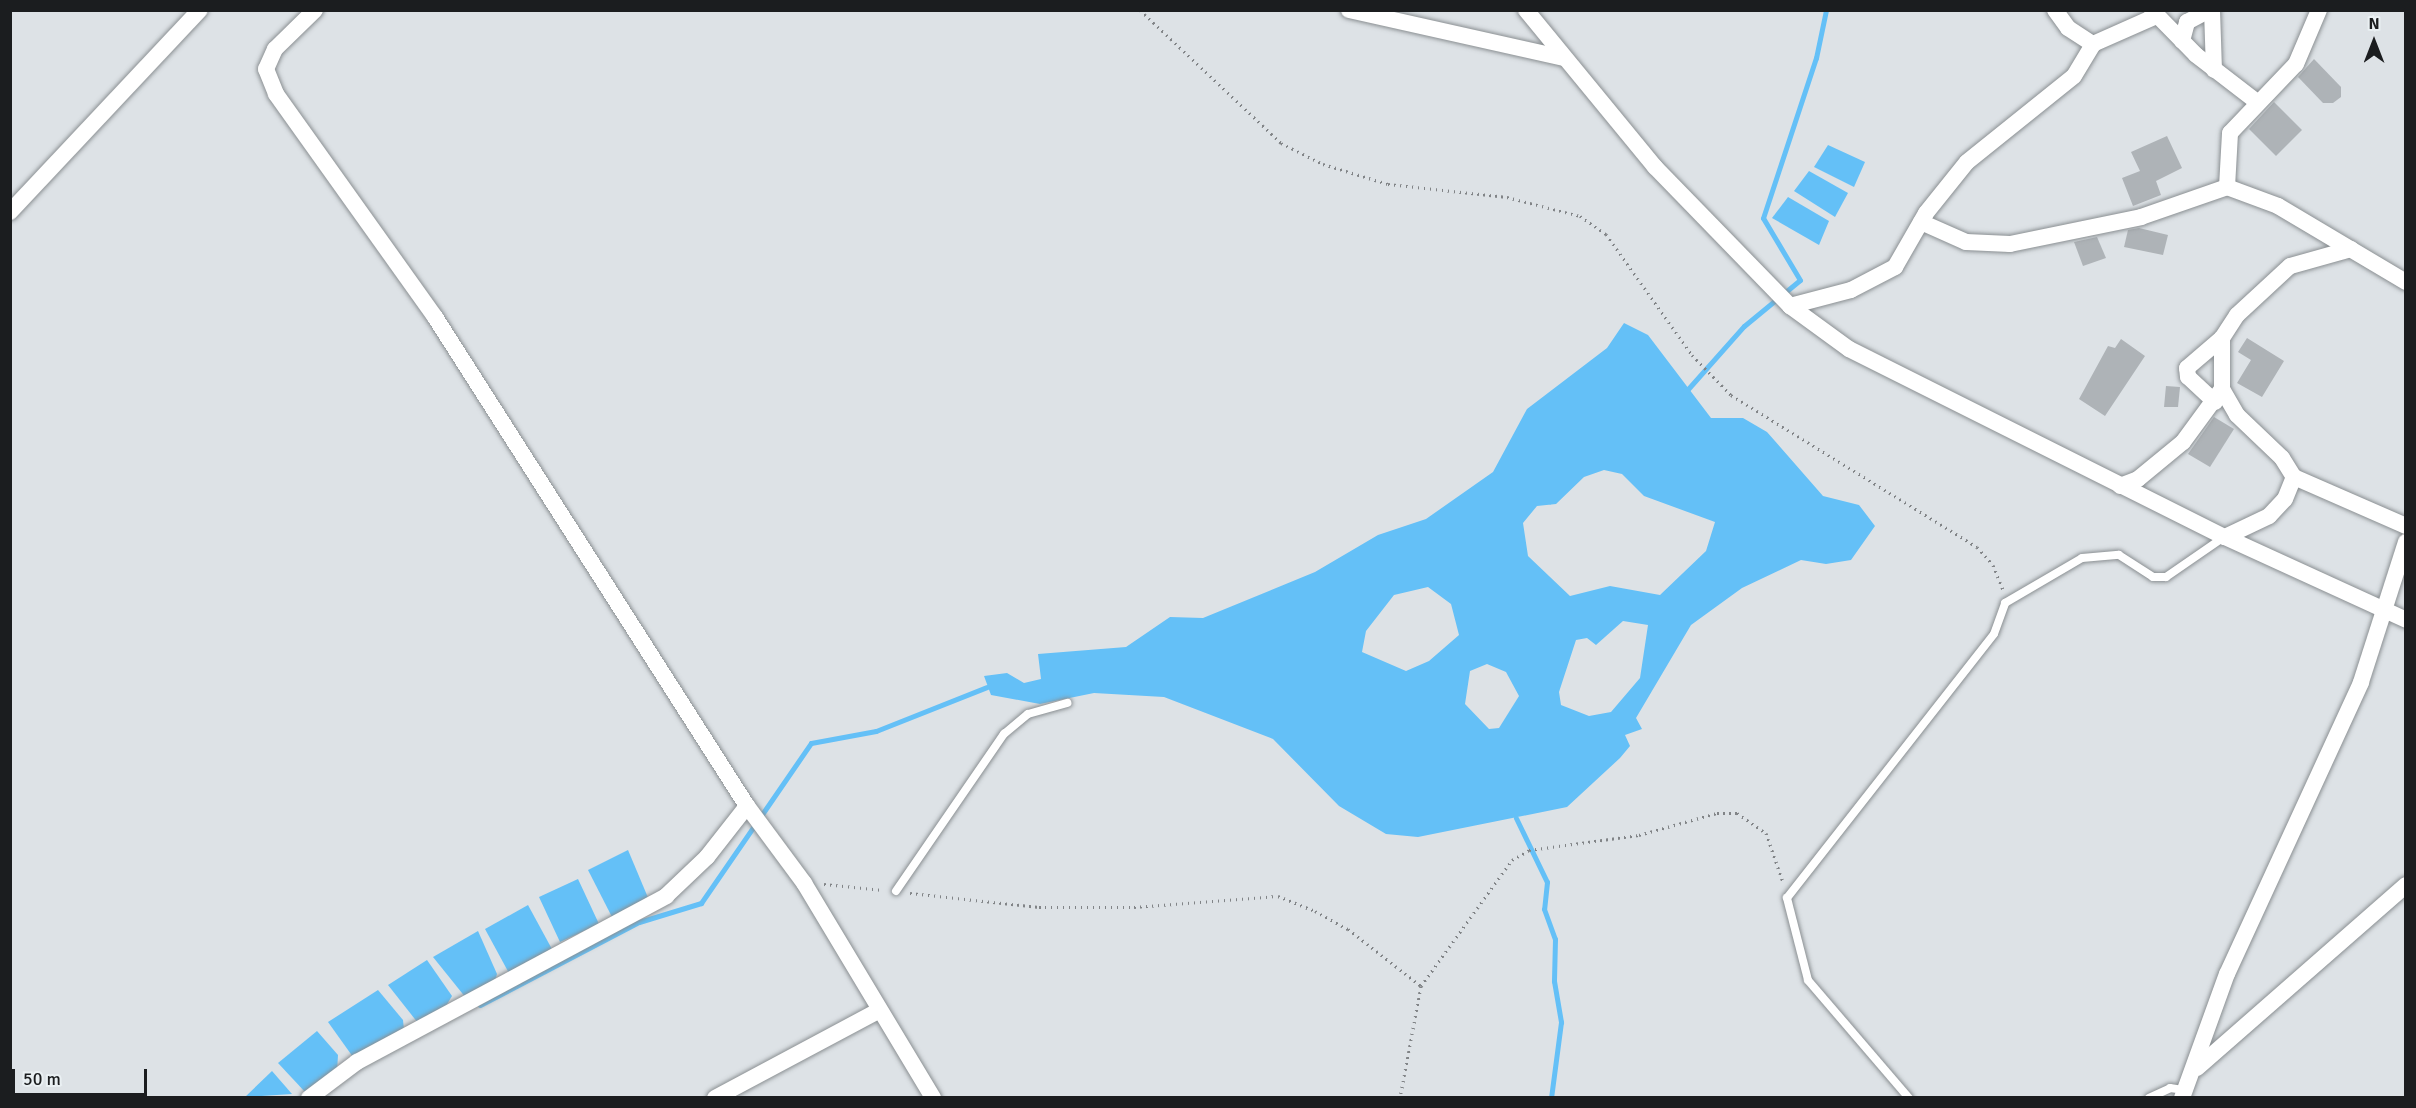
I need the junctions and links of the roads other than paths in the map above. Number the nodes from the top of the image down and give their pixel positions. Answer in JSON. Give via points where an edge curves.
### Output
{"nodes":[{"id":1,"x":200,"y":10,"type":"edge"},
{"id":2,"x":315,"y":10,"type":"edge"},
{"id":3,"x":1349,"y":10,"type":"edge"},
{"id":4,"x":1526,"y":10,"type":"edge"},
{"id":5,"x":2055,"y":10,"type":"edge"},
{"id":6,"x":2211,"y":10,"type":"edge"},
{"id":7,"x":2319,"y":10,"type":"edge"},
{"id":8,"x":2153,"y":14,"type":"edge"},
{"id":9,"x":2182,"y":41,"type":"junction"},
{"id":10,"x":2093,"y":44,"type":"junction"},
{"id":11,"x":1563,"y":58,"type":"junction"},
{"id":12,"x":2214,"y":70,"type":"junction"},
{"id":13,"x":2257,"y":102,"type":"junction"},
{"id":14,"x":2227,"y":187,"type":"junction"},
{"id":15,"x":10,"y":212,"type":"edge"},
{"id":16,"x":1921,"y":222,"type":"junction"},
{"id":17,"x":2351,"y":249,"type":"junction"},
{"id":18,"x":2406,"y":282,"type":"edge"},
{"id":19,"x":1790,"y":306,"type":"junction"},
{"id":20,"x":2222,"y":338,"type":"junction"},
{"id":21,"x":2219,"y":396,"type":"junction"},
{"id":22,"x":2294,"y":477,"type":"junction"},
{"id":23,"x":2120,"y":486,"type":"junction"},
{"id":24,"x":2406,"y":526,"type":"edge"},
{"id":25,"x":2225,"y":537,"type":"junction"},
{"id":26,"x":2406,"y":542,"type":"edge"},
{"id":27,"x":2385,"y":612,"type":"junction"},
{"id":28,"x":2406,"y":620,"type":"edge"},
{"id":29,"x":1067,"y":703,"type":"dead end"},
{"id":30,"x":747,"y":806,"type":"junction"},
{"id":31,"x":2406,"y":885,"type":"edge"},
{"id":32,"x":896,"y":891,"type":"road end"},
{"id":33,"x":878,"y":1011,"type":"junction"},
{"id":34,"x":2196,"y":1068,"type":"junction"},
{"id":35,"x":2183,"y":1094,"type":"edge"},
{"id":36,"x":309,"y":1098,"type":"edge"},
{"id":37,"x":715,"y":1098,"type":"edge"},
{"id":38,"x":933,"y":1098,"type":"edge"},
{"id":39,"x":1909,"y":1098,"type":"edge"},
{"id":40,"x":2148,"y":1098,"type":"edge"}],
"edges":[{"from":1,"to":15,"type":"street"},
{"from":2,"to":30,"type":"street","via":[[275,49],[266,69],[276,94],[435,316]]},
{"from":3,"to":11,"type":"street"},
{"from":4,"to":11,"type":"street"},
{"from":5,"to":10,"type":"street","via":[[2068,28]]},
{"from":6,"to":9,"type":"street","via":[[2187,22]]},
{"from":6,"to":12,"type":"street"},
{"from":7,"to":13,"type":"street","via":[[2296,64]]},
{"from":8,"to":9,"type":"street"},
{"from":8,"to":10,"type":"street"},
{"from":9,"to":12,"type":"street"},
{"from":10,"to":16,"type":"street","via":[[2074,76],[1978,151]]},
{"from":11,"to":19,"type":"street","via":[[1655,167]]},
{"from":12,"to":13,"type":"street"},
{"from":13,"to":14,"type":"street","via":[[2229,133]]},
{"from":14,"to":16,"type":"street","via":[[2141,217],[2010,244],[1966,242]]},
{"from":14,"to":17,"type":"street","via":[[2248,190]]},
{"from":16,"to":19,"type":"street","via":[[1903,259],[1886,274],[1834,296]]},
{"from":17,"to":18,"type":"street"},
{"from":17,"to":20,"type":"street","via":[[2290,266],[2237,315]]},
{"from":19,"to":23,"type":"street","via":[[1872,362]]},
{"from":20,"to":21,"type":"street"},
{"from":20,"to":21,"type":"street","via":[[2187,368],[2187,377]]},
{"from":21,"to":22,"type":"street","via":[[2282,458]]},
{"from":21,"to":23,"type":"street","via":[[2183,442],[2138,480]]},
{"from":22,"to":24,"type":"street"},
{"from":22,"to":25,"type":"street","via":[[2285,499],[2269,516]]},
{"from":23,"to":25,"type":"street"},
{"from":25,"to":27,"type":"street"},
{"from":25,"to":39,"type":"lane","via":[[2166,577],[2153,577],[2119,555],[2082,558],[2005,603],[1994,634],[1787,898],[1808,980]]},
{"from":26,"to":27,"type":"street"},
{"from":27,"to":28,"type":"street"},
{"from":27,"to":34,"type":"street","via":[[2322,777],[2223,983]]},
{"from":29,"to":32,"type":"lane","via":[[1028,714],[1004,734]]},
{"from":30,"to":33,"type":"street","via":[[804,883]]},
{"from":30,"to":36,"type":"street","via":[[696,869],[653,905],[393,1042]]},
{"from":31,"to":34,"type":"street"},
{"from":33,"to":37,"type":"street"},
{"from":33,"to":38,"type":"street"},
{"from":34,"to":35,"type":"street"},
{"from":35,"to":40,"type":"lane","via":[[2170,1088]]}]}
